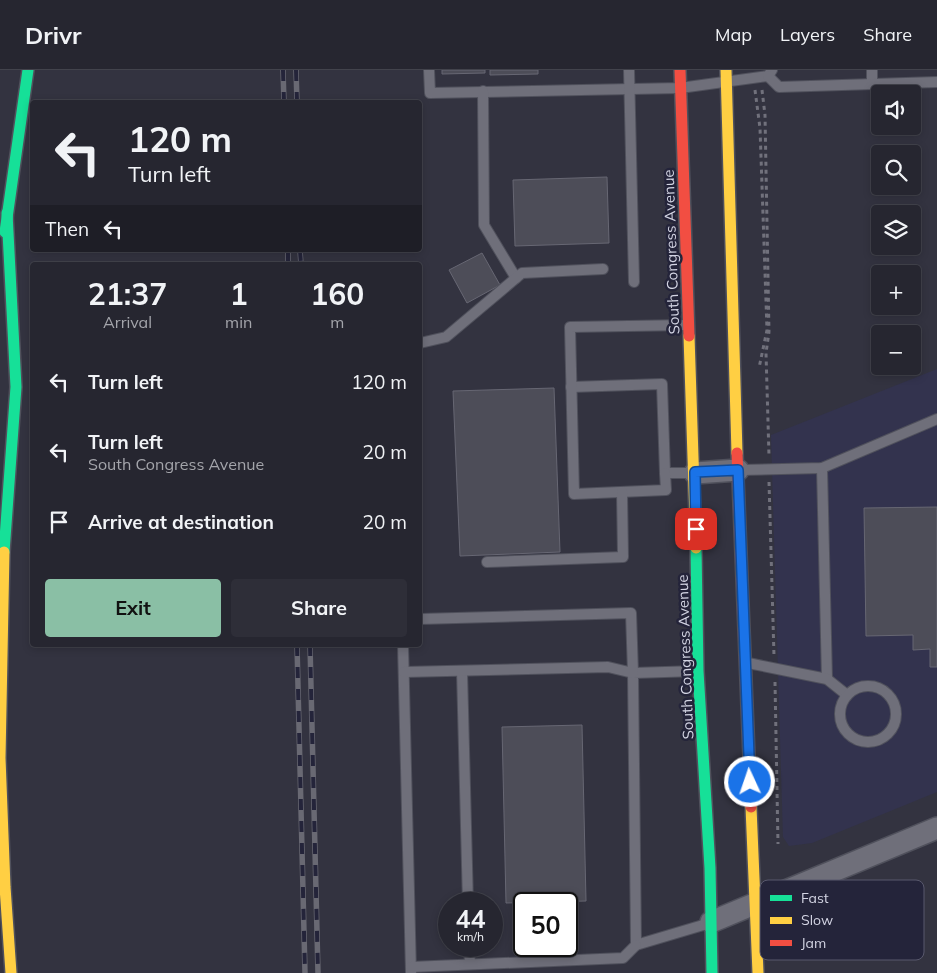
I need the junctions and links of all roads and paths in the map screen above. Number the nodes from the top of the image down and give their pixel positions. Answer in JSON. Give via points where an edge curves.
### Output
{"nodes":[{"id":1,"x":28,"y":70,"type":"edge"},
{"id":2,"x":430,"y":70,"type":"edge"},
{"id":3,"x":629,"y":70,"type":"edge"},
{"id":4,"x":680,"y":70,"type":"edge"},
{"id":5,"x":872,"y":70,"type":"edge"},
{"id":6,"x":770,"y":73,"type":"edge"},
{"id":7,"x":726,"y":75,"type":"edge"},
{"id":8,"x":937,"y":82,"type":"edge"},
{"id":9,"x":872,"y":84,"type":"junction"},
{"id":10,"x":680,"y":88,"type":"junction"},
{"id":11,"x":630,"y":89,"type":"junction"},
{"id":12,"x":483,"y":91,"type":"junction"},
{"id":13,"x":7,"y":213,"type":"junction"},
{"id":14,"x":0,"y":264,"type":"edge"},
{"id":15,"x":603,"y":269,"type":"dead end"},
{"id":16,"x":516,"y":278,"type":"junction"},
{"id":17,"x":634,"y":282,"type":"dead end"},
{"id":18,"x":688,"y":324,"type":"junction"},
{"id":19,"x":422,"y":343,"type":"edge"},
{"id":20,"x":571,"y":387,"type":"junction"},
{"id":21,"x":937,"y":419,"type":"edge"},
{"id":22,"x":822,"y":468,"type":"junction"},
{"id":23,"x":738,"y":470,"type":"junction"},
{"id":24,"x":695,"y":472,"type":"junction"},
{"id":25,"x":666,"y":473,"type":"junction"},
{"id":26,"x":622,"y":492,"type":"junction"},
{"id":27,"x":486,"y":562,"type":"dead end"},
{"id":28,"x":422,"y":619,"type":"edge"},
{"id":29,"x":403,"y":647,"type":"edge"},
{"id":30,"x":745,"y":662,"type":"junction"},
{"id":31,"x":462,"y":671,"type":"junction"},
{"id":32,"x":698,"y":671,"type":"junction"},
{"id":33,"x":404,"y":672,"type":"junction"},
{"id":34,"x":633,"y":674,"type":"junction"},
{"id":35,"x":827,"y":679,"type":"junction"},
{"id":36,"x":848,"y":695,"type":"junction"},
{"id":37,"x":937,"y":828,"type":"edge"},
{"id":38,"x":813,"y":880,"type":"edge"},
{"id":39,"x":468,"y":892,"type":"edge"},
{"id":40,"x":760,"y":902,"type":"edge"},
{"id":41,"x":756,"y":904,"type":"junction"},
{"id":42,"x":711,"y":922,"type":"junction"},
{"id":43,"x":636,"y":945,"type":"junction"},
{"id":44,"x":470,"y":957,"type":"edge"},
{"id":45,"x":470,"y":964,"type":"junction"},
{"id":46,"x":411,"y":970,"type":"edge"},
{"id":47,"x":11,"y":973,"type":"edge"},
{"id":48,"x":712,"y":973,"type":"edge"},
{"id":49,"x":758,"y":973,"type":"edge"}],
"edges":[{"from":1,"to":13,"type":"main road"},
{"from":2,"to":12,"type":"lane","via":[[430,93]]},
{"from":3,"to":11,"type":"lane"},
{"from":4,"to":10,"type":"main road","name":"South Congress Avenue"},
{"from":5,"to":9,"type":"lane"},
{"from":6,"to":7,"type":"lane"},
{"from":6,"to":9,"type":"lane","via":[[779,87]]},
{"from":7,"to":10,"type":"lane"},
{"from":7,"to":23,"type":"main road"},
{"from":8,"to":9,"type":"lane"},
{"from":10,"to":11,"type":"lane"},
{"from":10,"to":18,"type":"main road","name":"South Congress Avenue"},
{"from":11,"to":12,"type":"lane"},
{"from":11,"to":17,"type":"lane"},
{"from":12,"to":16,"type":"lane","via":[[484,225]]},
{"from":13,"to":14,"type":"main road"},
{"from":13,"to":47,"type":"main road","via":[[16,387],[3,570],[0,758]]},
{"from":15,"to":16,"type":"lane","via":[[522,273]]},
{"from":16,"to":19,"type":"lane","via":[[446,337]]},
{"from":18,"to":20,"type":"lane","via":[[570,327]]},
{"from":18,"to":24,"type":"main road","name":"South Congress Avenue"},
{"from":20,"to":25,"type":"lane","via":[[662,384]]},
{"from":20,"to":26,"type":"lane","via":[[574,494]]},
{"from":21,"to":22,"type":"lane"},
{"from":22,"to":23,"type":"lane"},
{"from":22,"to":35,"type":"lane"},
{"from":23,"to":24,"type":"street"},
{"from":23,"to":30,"type":"main road"},
{"from":24,"to":25,"type":"lane"},
{"from":24,"to":32,"type":"main road","name":"South Congress Avenue"},
{"from":25,"to":26,"type":"lane","via":[[666,490]]},
{"from":26,"to":27,"type":"lane","via":[[624,557]]},
{"from":28,"to":34,"type":"lane","via":[[631,613]]},
{"from":29,"to":33,"type":"lane"},
{"from":30,"to":35,"type":"lane"},
{"from":30,"to":41,"type":"main road"},
{"from":31,"to":33,"type":"lane"},
{"from":31,"to":34,"type":"lane","via":[[608,667]]},
{"from":31,"to":39,"type":"lane"},
{"from":32,"to":34,"type":"lane"},
{"from":32,"to":42,"type":"main road","name":"South Congress Avenue"},
{"from":33,"to":46,"type":"lane"},
{"from":34,"to":43,"type":"lane"},
{"from":35,"to":36,"type":"lane"},
{"from":36,"to":36,"type":"lane","via":[[840,710],[840,719],[849,735],[864,742],[873,742],[889,734],[896,709],[888,694],[872,686],[863,686]]},
{"from":37,"to":38,"type":"street"},
{"from":40,"to":41,"type":"street"},
{"from":41,"to":42,"type":"street"},
{"from":41,"to":49,"type":"main road"},
{"from":42,"to":43,"type":"lane"},
{"from":42,"to":48,"type":"main road","name":"South Congress Avenue"},
{"from":43,"to":45,"type":"lane","via":[[622,958]]},
{"from":44,"to":45,"type":"lane"},
{"from":45,"to":46,"type":"lane"}]}
